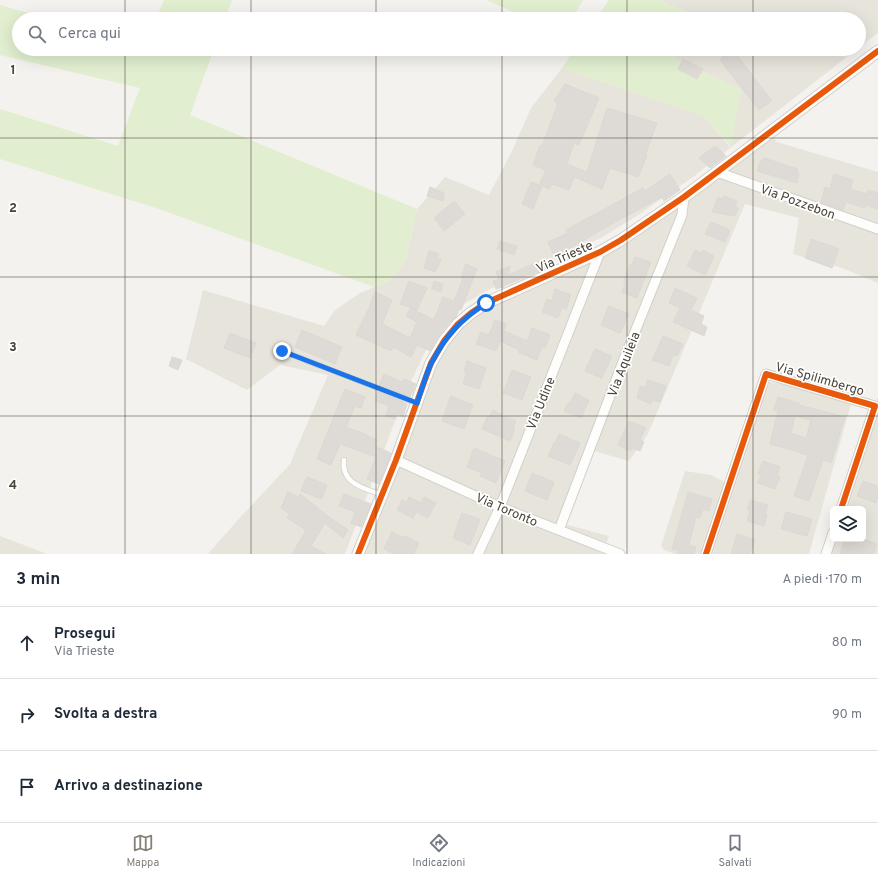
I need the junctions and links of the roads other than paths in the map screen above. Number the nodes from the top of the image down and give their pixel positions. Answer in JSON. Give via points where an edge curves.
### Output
{"nodes":[{"id":1,"x":878,"y":51,"type":"edge"},
{"id":2,"x":717,"y":172,"type":"junction"},
{"id":3,"x":684,"y":197,"type":"junction"},
{"id":4,"x":878,"y":229,"type":"edge"},
{"id":5,"x":600,"y":252,"type":"junction"},
{"id":6,"x":282,"y":351,"type":"dead end"},
{"id":7,"x":417,"y":403,"type":"junction"},
{"id":8,"x":344,"y":460,"type":"dead end"},
{"id":9,"x":396,"y":460,"type":"junction"},
{"id":10,"x":382,"y":495,"type":"junction"},
{"id":11,"x":842,"y":506,"type":"edge"},
{"id":12,"x":500,"y":507,"type":"junction"},
{"id":13,"x":560,"y":530,"type":"junction"},
{"id":14,"x":830,"y":542,"type":"edge"},
{"id":15,"x":358,"y":554,"type":"edge"},
{"id":16,"x":478,"y":554,"type":"edge"},
{"id":17,"x":620,"y":554,"type":"edge"},
{"id":18,"x":706,"y":554,"type":"edge"},
{"id":19,"x":826,"y":554,"type":"edge"}],
"edges":[{"from":1,"to":2,"type":"street","name":"Via Trieste"},
{"from":2,"to":3,"type":"street","name":"Via Trieste"},
{"from":2,"to":4,"type":"street","name":"Via Pozzebon"},
{"from":3,"to":5,"type":"street","name":"Via Trieste","via":[[622,240]]},
{"from":3,"to":13,"type":"street","name":"Via Aquileia","via":[[682,215],[624,359]]},
{"from":5,"to":7,"type":"street","name":"Via Trieste","via":[[486,303],[471,313],[444,341],[431,363]]},
{"from":5,"to":12,"type":"street","name":"Via Udine"},
{"from":6,"to":7,"type":"lane"},
{"from":7,"to":9,"type":"street","name":"Via Trieste"},
{"from":8,"to":10,"type":"lane","via":[[343,466],[348,479],[358,486]]},
{"from":9,"to":10,"type":"street","name":"Via Trieste"},
{"from":9,"to":12,"type":"street","name":"Via Toronto"},
{"from":10,"to":15,"type":"street","name":"Via Trieste"},
{"from":11,"to":18,"type":"street","name":"Via Spilimbergo","via":[[875,406],[766,374]]},
{"from":12,"to":13,"type":"street","name":"Via Toronto"},
{"from":12,"to":16,"type":"street","name":"Via Udine"},
{"from":13,"to":17,"type":"street","name":"Via Toronto"},
{"from":14,"to":19,"type":"street"}]}
